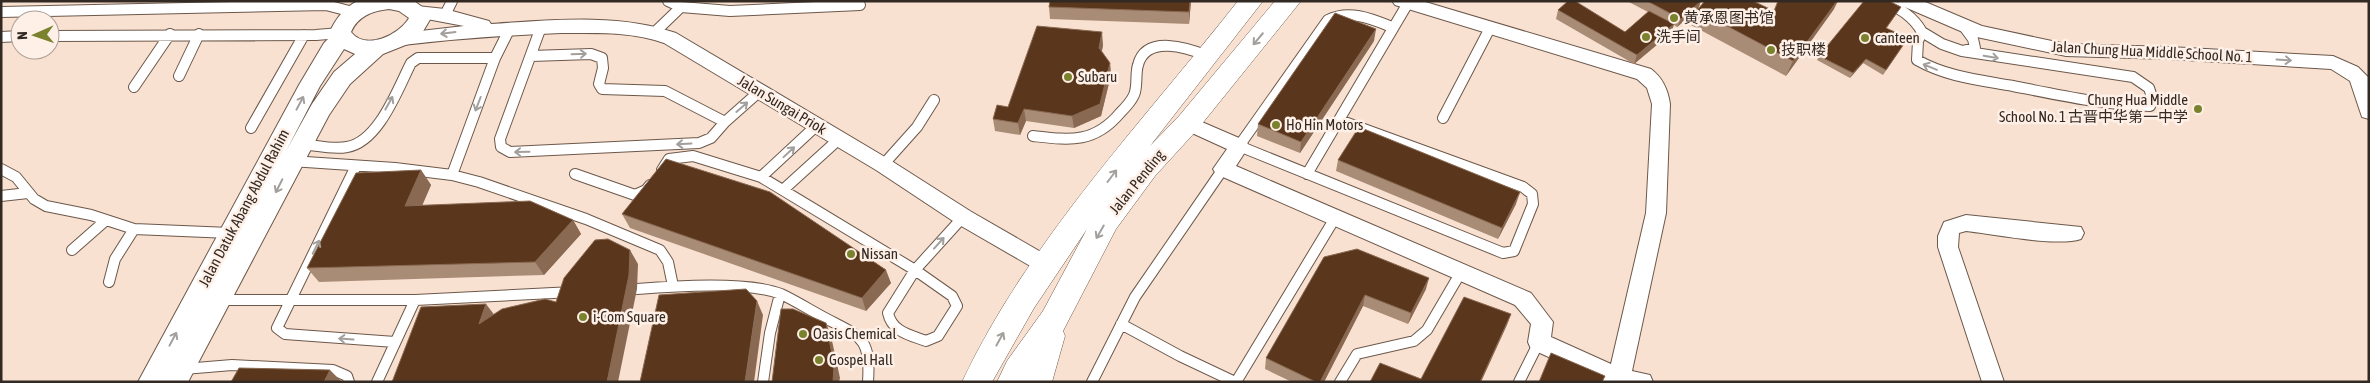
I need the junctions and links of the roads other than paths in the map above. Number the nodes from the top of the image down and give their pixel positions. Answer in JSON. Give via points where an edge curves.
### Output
{"nodes":[{"id":1,"x":668,"y":1,"type":"edge"},
{"id":2,"x":1251,"y":1,"type":"edge"},
{"id":3,"x":1289,"y":1,"type":"edge"},
{"id":4,"x":1884,"y":1,"type":"edge"},
{"id":5,"x":1906,"y":1,"type":"edge"},
{"id":6,"x":393,"y":2,"type":"edge"},
{"id":7,"x":1405,"y":2,"type":"edge"},
{"id":8,"x":305,"y":3,"type":"edge"},
{"id":9,"x":860,"y":5,"type":"dead end"},
{"id":10,"x":359,"y":7,"type":"edge"},
{"id":11,"x":681,"y":7,"type":"junction"},
{"id":12,"x":449,"y":8,"type":"edge"},
{"id":13,"x":1,"y":12,"type":"edge"},
{"id":14,"x":417,"y":12,"type":"junction"},
{"id":15,"x":1939,"y":17,"type":"junction"},
{"id":16,"x":1918,"y":22,"type":"junction"},
{"id":17,"x":1392,"y":26,"type":"junction"},
{"id":18,"x":541,"y":27,"type":"junction"},
{"id":19,"x":502,"y":28,"type":"junction"},
{"id":20,"x":1490,"y":28,"type":"junction"},
{"id":21,"x":1965,"y":28,"type":"junction"},
{"id":22,"x":655,"y":32,"type":"junction"},
{"id":23,"x":1922,"y":32,"type":"junction"},
{"id":24,"x":170,"y":34,"type":"junction"},
{"id":25,"x":200,"y":34,"type":"junction"},
{"id":26,"x":304,"y":35,"type":"junction"},
{"id":27,"x":341,"y":35,"type":"junction"},
{"id":28,"x":60,"y":36,"type":"edge"},
{"id":29,"x":403,"y":39,"type":"junction"},
{"id":30,"x":377,"y":47,"type":"junction"},
{"id":31,"x":1962,"y":51,"type":"junction"},
{"id":32,"x":531,"y":56,"type":"junction"},
{"id":33,"x":1209,"y":56,"type":"junction"},
{"id":34,"x":495,"y":58,"type":"junction"},
{"id":35,"x":178,"y":76,"type":"dead end"},
{"id":36,"x":134,"y":87,"type":"dead end"},
{"id":37,"x":760,"y":91,"type":"junction"},
{"id":38,"x":934,"y":100,"type":"dead end"},
{"id":39,"x":2369,"y":112,"type":"edge"},
{"id":40,"x":1443,"y":118,"type":"dead end"},
{"id":41,"x":1339,"y":120,"type":"junction"},
{"id":42,"x":725,"y":122,"type":"junction"},
{"id":43,"x":1188,"y":123,"type":"junction"},
{"id":44,"x":816,"y":126,"type":"junction"},
{"id":45,"x":251,"y":128,"type":"dead end"},
{"id":46,"x":1033,"y":136,"type":"dead end"},
{"id":47,"x":839,"y":139,"type":"junction"},
{"id":48,"x":1239,"y":146,"type":"junction"},
{"id":49,"x":296,"y":153,"type":"junction"},
{"id":50,"x":883,"y":165,"type":"junction"},
{"id":51,"x":356,"y":166,"type":"junction"},
{"id":52,"x":1,"y":168,"type":"edge"},
{"id":53,"x":1223,"y":169,"type":"junction"},
{"id":54,"x":575,"y":174,"type":"dead end"},
{"id":55,"x":1307,"y":174,"type":"junction"},
{"id":56,"x":452,"y":175,"type":"junction"},
{"id":57,"x":761,"y":177,"type":"junction"},
{"id":58,"x":784,"y":189,"type":"junction"},
{"id":59,"x":28,"y":193,"type":"junction"},
{"id":60,"x":1,"y":196,"type":"edge"},
{"id":61,"x":963,"y":217,"type":"junction"},
{"id":62,"x":1336,"y":218,"type":"junction"},
{"id":63,"x":105,"y":221,"type":"junction"},
{"id":64,"x":134,"y":229,"type":"junction"},
{"id":65,"x":230,"y":233,"type":"junction"},
{"id":66,"x":2074,"y":233,"type":"dead end"},
{"id":67,"x":72,"y":250,"type":"dead end"},
{"id":68,"x":1046,"y":265,"type":"junction"},
{"id":69,"x":915,"y":270,"type":"junction"},
{"id":70,"x":1461,"y":272,"type":"junction"},
{"id":71,"x":109,"y":282,"type":"dead end"},
{"id":72,"x":673,"y":286,"type":"junction"},
{"id":73,"x":636,"y":289,"type":"dead end"},
{"id":74,"x":573,"y":292,"type":"edge"},
{"id":75,"x":544,"y":293,"type":"junction"},
{"id":76,"x":780,"y":294,"type":"junction"},
{"id":77,"x":217,"y":300,"type":"junction"},
{"id":78,"x":415,"y":300,"type":"junction"},
{"id":79,"x":289,"y":302,"type":"junction"},
{"id":80,"x":539,"y":309,"type":"edge"},
{"id":81,"x":1054,"y":320,"type":"junction"},
{"id":82,"x":1121,"y":324,"type":"junction"},
{"id":83,"x":395,"y":342,"type":"junction"},
{"id":84,"x":1539,"y":342,"type":"junction"},
{"id":85,"x":177,"y":376,"type":"edge"},
{"id":86,"x":1618,"y":380,"type":"edge"},
{"id":87,"x":151,"y":382,"type":"edge"},
{"id":88,"x":349,"y":382,"type":"edge"},
{"id":89,"x":377,"y":382,"type":"edge"},
{"id":90,"x":763,"y":382,"type":"edge"},
{"id":91,"x":868,"y":382,"type":"edge"},
{"id":92,"x":978,"y":382,"type":"edge"},
{"id":93,"x":1012,"y":382,"type":"edge"},
{"id":94,"x":1037,"y":382,"type":"edge"},
{"id":95,"x":1092,"y":382,"type":"edge"},
{"id":96,"x":1235,"y":382,"type":"edge"},
{"id":97,"x":1340,"y":382,"type":"edge"},
{"id":98,"x":1519,"y":382,"type":"edge"},
{"id":99,"x":1642,"y":382,"type":"edge"},
{"id":100,"x":1993,"y":382,"type":"edge"}],
"edges":[{"from":1,"to":11,"type":"lane"},
{"from":2,"to":33,"type":"main road","name":"Jalan Pending"},
{"from":3,"to":43,"type":"main road","name":"Jalan Pending","one_way":true},
{"from":4,"to":16,"type":"lane"},
{"from":5,"to":15,"type":"street","name":"Jalan Chung Hua Middle School No. 1"},
{"from":6,"to":10,"type":"street"},
{"from":6,"to":14,"type":"street"},
{"from":7,"to":17,"type":"lane"},
{"from":7,"to":20,"type":"street"},
{"from":8,"to":10,"type":"lane"},
{"from":8,"to":13,"type":"lane"},
{"from":9,"to":11,"type":"lane","via":[[730,11]]},
{"from":10,"to":27,"type":"street","name":"Jalan Datuk Abang Abdul Rahim","via":[[343,25]]},
{"from":11,"to":22,"type":"lane"},
{"from":12,"to":14,"type":"street"},
{"from":12,"to":19,"type":"street","via":[[472,21]]},
{"from":14,"to":29,"type":"street","via":[[418,24]]},
{"from":15,"to":16,"type":"lane","via":[[1922,16]]},
{"from":15,"to":21,"type":"street","name":"Jalan Chung Hua Middle School No. 1"},
{"from":16,"to":23,"type":"lane"},
{"from":17,"to":41,"type":"lane"},
{"from":17,"to":48,"type":"lane","via":[[1363,16],[1330,19]]},
{"from":18,"to":19,"type":"street","name":"Jalan Sungai Priok"},
{"from":18,"to":22,"type":"street","name":"Jalan Sungai Priok","via":[[618,27]]},
{"from":18,"to":32,"type":"lane"},
{"from":19,"to":29,"type":"street","name":"Jalan Sungai Priok","one_way":true},
{"from":19,"to":34,"type":"lane"},
{"from":20,"to":40,"type":"lane"},
{"from":20,"to":86,"type":"street","via":[[1644,74],[1653,80],[1659,91],[1656,213]]},
{"from":21,"to":31,"type":"lane","via":[[1975,48]]},
{"from":21,"to":39,"type":"street","name":"Jalan Chung Hua Middle School No. 1","one_way":true,"via":[[2066,50],[2333,63],[2362,80]]},
{"from":22,"to":37,"type":"street","name":"Jalan Sungai Priok"},
{"from":23,"to":31,"type":"lane"},
{"from":31,"to":23,"type":"lane","one_way":true,"via":[[2017,62],[2133,76],[2149,88],[2153,100],[2150,106],[2123,106],[1926,67],[1917,60]]},
{"from":24,"to":25,"type":"lane"},
{"from":24,"to":28,"type":"lane"},
{"from":24,"to":36,"type":"lane"},
{"from":25,"to":26,"type":"lane"},
{"from":25,"to":35,"type":"lane"},
{"from":26,"to":27,"type":"lane"},
{"from":26,"to":45,"type":"lane"},
{"from":27,"to":30,"type":"street","via":[[348,42]]},
{"from":65,"to":27,"type":"street","name":"Jalan Datuk Abang Abdul Rahim","one_way":true,"via":[[310,85]]},
{"from":29,"to":30,"type":"street"},
{"from":30,"to":49,"type":"street","name":"Jalan Datuk Abang Abdul Rahim","via":[[342,78]]},
{"from":32,"to":42,"type":"lane","one_way":true,"via":[[591,54],[602,58],[599,84],[602,89],[665,91]]},
{"from":42,"to":32,"type":"lane","one_way":true,"via":[[711,138],[699,144],[510,152],[501,147],[500,139]]},
{"from":33,"to":46,"type":"lane","via":[[1176,47],[1144,52],[1138,62],[1134,95],[1117,118],[1098,134],[1075,140]]},
{"from":68,"to":33,"type":"main road","name":"Jalan Pending","one_way":true,"via":[[1124,160]]},
{"from":49,"to":34,"type":"lane","one_way":true,"via":[[363,144],[375,130],[411,63],[418,58]]},
{"from":34,"to":56,"type":"lane","one_way":true},
{"from":42,"to":37,"type":"lane","one_way":true},
{"from":37,"to":44,"type":"street","name":"Jalan Sungai Priok"},
{"from":38,"to":50,"type":"lane","via":[[917,127]]},
{"from":41,"to":55,"type":"lane"},
{"from":41,"to":55,"type":"lane","via":[[1523,187],[1532,194],[1533,204],[1514,251],[1503,253]]},
{"from":43,"to":48,"type":"street"},
{"from":43,"to":81,"type":"main road","name":"Jalan Pending","one_way":true,"via":[[1145,169],[1106,221]]},
{"from":44,"to":47,"type":"street","name":"Jalan Sungai Priok"},
{"from":57,"to":44,"type":"lane","one_way":true},
{"from":47,"to":50,"type":"street","name":"Jalan Sungai Priok"},
{"from":47,"to":58,"type":"lane"},
{"from":48,"to":53,"type":"street"},
{"from":48,"to":55,"type":"lane"},
{"from":49,"to":51,"type":"lane"},
{"from":49,"to":77,"type":"street","name":"Jalan Datuk Abang Abdul Rahim","one_way":true},
{"from":50,"to":61,"type":"street","name":"Jalan Sungai Priok"},
{"from":51,"to":56,"type":"lane"},
{"from":79,"to":51,"type":"lane","one_way":true},
{"from":52,"to":59,"type":"lane","via":[[16,177]]},
{"from":53,"to":62,"type":"street"},
{"from":53,"to":82,"type":"lane","via":[[1135,297]]},
{"from":54,"to":57,"type":"lane","via":[[635,195],[646,190],[669,160],[693,156]]},
{"from":56,"to":72,"type":"lane","via":[[586,219],[660,250],[670,264]]},
{"from":57,"to":58,"type":"lane"},
{"from":58,"to":69,"type":"lane"},
{"from":59,"to":60,"type":"lane"},
{"from":59,"to":63,"type":"lane","via":[[46,206]]},
{"from":61,"to":68,"type":"street","name":"Jalan Sungai Priok"},
{"from":69,"to":61,"type":"lane","one_way":true},
{"from":62,"to":70,"type":"street"},
{"from":62,"to":96,"type":"lane"},
{"from":63,"to":64,"type":"lane"},
{"from":63,"to":67,"type":"lane"},
{"from":64,"to":65,"type":"lane"},
{"from":64,"to":71,"type":"lane","via":[[115,259]]},
{"from":87,"to":65,"type":"street","name":"Jalan Datuk Abang Abdul Rahim","one_way":true},
{"from":66,"to":100,"type":"street","via":[[1966,223],[1952,228],[1948,247]]},
{"from":92,"to":68,"type":"main road","name":"Jalan Pending","one_way":true,"via":[[1008,325]]},
{"from":69,"to":69,"type":"lane","via":[[952,296],[957,306],[938,336],[926,341],[896,330],[889,320],[888,313]]},
{"from":70,"to":84,"type":"street","via":[[1523,300],[1542,322]]},
{"from":70,"to":97,"type":"lane","via":[[1427,330],[1414,341],[1357,354]]},
{"from":72,"to":73,"type":"lane"},
{"from":72,"to":76,"type":"lane","via":[[754,288]]},
{"from":74,"to":75,"type":"lane"},
{"from":75,"to":78,"type":"lane"},
{"from":75,"to":80,"type":"lane"},
{"from":76,"to":90,"type":"lane","via":[[770,332]]},
{"from":76,"to":91,"type":"lane","via":[[859,336],[867,344],[870,357]]},
{"from":77,"to":79,"type":"lane"},
{"from":77,"to":85,"type":"street","name":"Jalan Datuk Abang Abdul Rahim"},
{"from":78,"to":79,"type":"lane"},
{"from":78,"to":83,"type":"lane"},
{"from":83,"to":79,"type":"lane","one_way":true,"via":[[285,334],[276,328]]},
{"from":81,"to":93,"type":"main road","name":"Jalan Pending"},
{"from":81,"to":94,"type":"main road"},
{"from":82,"to":95,"type":"lane"},
{"from":82,"to":96,"type":"lane"},
{"from":83,"to":89,"type":"lane"},
{"from":84,"to":86,"type":"street"},
{"from":84,"to":98,"type":"lane"},
{"from":85,"to":88,"type":"lane","via":[[232,365],[333,370],[347,376]]},
{"from":86,"to":99,"type":"street"}]}
